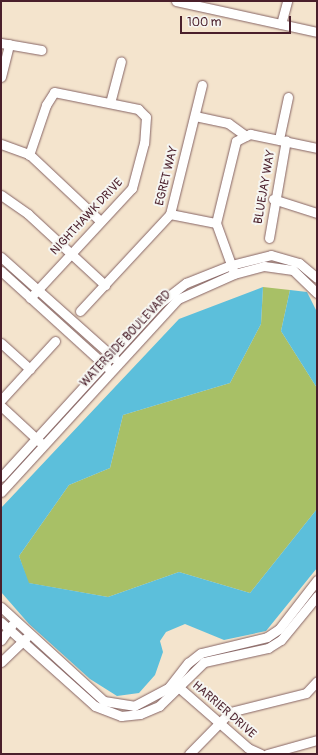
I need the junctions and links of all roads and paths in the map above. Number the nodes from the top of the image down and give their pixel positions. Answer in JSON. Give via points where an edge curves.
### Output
{"nodes":[{"id":1,"x":176,"y":1,"type":"edge"},
{"id":2,"x":288,"y":1,"type":"edge"},
{"id":3,"x":281,"y":24,"type":"junction"},
{"id":4,"x":317,"y":32,"type":"edge"},
{"id":5,"x":5,"y":44,"type":"edge"},
{"id":6,"x":41,"y":50,"type":"dead end"},
{"id":7,"x":120,"y":61,"type":"dead end"},
{"id":8,"x":1,"y":78,"type":"edge"},
{"id":9,"x":202,"y":85,"type":"dead end"},
{"id":10,"x":288,"y":98,"type":"dead end"},
{"id":11,"x":110,"y":103,"type":"junction"},
{"id":12,"x":195,"y":116,"type":"junction"},
{"id":13,"x":246,"y":136,"type":"junction"},
{"id":14,"x":283,"y":139,"type":"junction"},
{"id":15,"x":1,"y":144,"type":"edge"},
{"id":16,"x":317,"y":148,"type":"edge"},
{"id":17,"x":30,"y":154,"type":"junction"},
{"id":18,"x":1,"y":195,"type":"edge"},
{"id":19,"x":273,"y":199,"type":"junction"},
{"id":20,"x":317,"y":213,"type":"edge"},
{"id":21,"x":170,"y":214,"type":"junction"},
{"id":22,"x":99,"y":220,"type":"junction"},
{"id":23,"x":216,"y":223,"type":"junction"},
{"id":24,"x":269,"y":238,"type":"dead end"},
{"id":25,"x":70,"y":253,"type":"junction"},
{"id":26,"x":1,"y":257,"type":"edge"},
{"id":27,"x":231,"y":265,"type":"junction"},
{"id":28,"x":1,"y":272,"type":"edge"},
{"id":29,"x":234,"y":274,"type":"junction"},
{"id":30,"x":317,"y":278,"type":"edge"},
{"id":31,"x":105,"y":285,"type":"junction"},
{"id":32,"x":37,"y":290,"type":"junction"},
{"id":33,"x":317,"y":293,"type":"edge"},
{"id":34,"x":30,"y":298,"type":"junction"},
{"id":35,"x":80,"y":312,"type":"dead end"},
{"id":36,"x":55,"y":341,"type":"dead end"},
{"id":37,"x":1,"y":343,"type":"edge"},
{"id":38,"x":112,"y":356,"type":"junction"},
{"id":39,"x":119,"y":362,"type":"junction"},
{"id":40,"x":103,"y":364,"type":"junction"},
{"id":41,"x":30,"y":369,"type":"junction"},
{"id":42,"x":111,"y":371,"type":"junction"},
{"id":43,"x":1,"y":400,"type":"edge"},
{"id":44,"x":1,"y":406,"type":"edge"},
{"id":45,"x":36,"y":438,"type":"junction"},
{"id":46,"x":44,"y":445,"type":"junction"},
{"id":47,"x":1,"y":477,"type":"edge"},
{"id":48,"x":1,"y":492,"type":"edge"},
{"id":49,"x":317,"y":580,"type":"edge"},
{"id":50,"x":317,"y":596,"type":"edge"},
{"id":51,"x":1,"y":607,"type":"edge"},
{"id":52,"x":16,"y":621,"type":"junction"},
{"id":53,"x":1,"y":622,"type":"edge"},
{"id":54,"x":9,"y":629,"type":"junction"},
{"id":55,"x":30,"y":634,"type":"junction"},
{"id":56,"x":1,"y":640,"type":"edge"},
{"id":57,"x":23,"y":642,"type":"junction"},
{"id":58,"x":1,"y":662,"type":"edge"},
{"id":59,"x":317,"y":681,"type":"edge"},
{"id":60,"x":176,"y":685,"type":"junction"},
{"id":61,"x":218,"y":722,"type":"junction"},
{"id":62,"x":317,"y":740,"type":"edge"},
{"id":63,"x":189,"y":754,"type":"edge"},
{"id":64,"x":261,"y":754,"type":"edge"},
{"id":65,"x":267,"y":754,"type":"edge"}],
"edges":[{"from":1,"to":3,"type":"street"},
{"from":2,"to":3,"type":"street"},
{"from":3,"to":4,"type":"street"},
{"from":5,"to":6,"type":"street"},
{"from":5,"to":8,"type":"street"},
{"from":7,"to":11,"type":"street"},
{"from":9,"to":12,"type":"street","name":"EGRET WAY"},
{"from":10,"to":14,"type":"street","name":"BLUEJAY WAY"},
{"from":11,"to":17,"type":"street","name":"NIGHTHAWK DRIVE","via":[[54,92],[46,105]]},
{"from":11,"to":22,"type":"street","name":"NIGHTHAWK DRIVE","via":[[138,109],[147,124],[132,188]]},
{"from":12,"to":13,"type":"street","via":[[228,123]]},
{"from":12,"to":21,"type":"street","name":"EGRET WAY"},
{"from":13,"to":14,"type":"street","via":[[250,134]]},
{"from":13,"to":23,"type":"street","via":[[236,141]]},
{"from":14,"to":16,"type":"street"},
{"from":14,"to":19,"type":"street","name":"BLUEJAY WAY"},
{"from":15,"to":17,"type":"street"},
{"from":17,"to":22,"type":"street"},
{"from":18,"to":25,"type":"street"},
{"from":19,"to":20,"type":"street"},
{"from":19,"to":24,"type":"street","name":"BLUEJAY WAY"},
{"from":21,"to":23,"type":"street"},
{"from":21,"to":31,"type":"street","name":"EGRET WAY"},
{"from":22,"to":25,"type":"street","name":"NIGHTHAWK DRIVE"},
{"from":23,"to":27,"type":"street"},
{"from":25,"to":31,"type":"street"},
{"from":25,"to":32,"type":"street","name":"NIGHTHAWK DRIVE"},
{"from":26,"to":32,"type":"street"},
{"from":27,"to":29,"type":"street"},
{"from":27,"to":30,"type":"street","name":"WATERSIDE BOULEVARD","via":[[257,257],[284,257],[299,262]]},
{"from":27,"to":38,"type":"street","name":"WATERSIDE BOULEVARD","via":[[172,292]]},
{"from":28,"to":34,"type":"street"},
{"from":29,"to":33,"type":"street","name":"WATERSIDE BOULEVARD","via":[[280,265],[309,282]]},
{"from":29,"to":39,"type":"street","name":"WATERSIDE BOULEVARD","via":[[178,299]]},
{"from":31,"to":35,"type":"street","name":"EGRET WAY"},
{"from":32,"to":34,"type":"street","name":"NIGHTHAWK DRIVE"},
{"from":32,"to":38,"type":"street"},
{"from":34,"to":40,"type":"street"},
{"from":36,"to":41,"type":"street"},
{"from":37,"to":41,"type":"street"},
{"from":38,"to":39,"type":"street"},
{"from":38,"to":40,"type":"street","name":"WATERSIDE BOULEVARD"},
{"from":39,"to":42,"type":"street","name":"WATERSIDE BOULEVARD"},
{"from":40,"to":42,"type":"street"},
{"from":40,"to":45,"type":"street","name":"WATERSIDE BOULEVARD"},
{"from":41,"to":43,"type":"street"},
{"from":42,"to":46,"type":"street","name":"WATERSIDE BOULEVARD"},
{"from":44,"to":45,"type":"street"},
{"from":45,"to":46,"type":"street"},
{"from":45,"to":47,"type":"street","name":"WATERSIDE BOULEVARD"},
{"from":46,"to":48,"type":"street","name":"WATERSIDE BOULEVARD"},
{"from":49,"to":60,"type":"street","via":[[279,629],[267,638],[201,653]]},
{"from":50,"to":60,"type":"street","via":[[281,640],[268,648],[204,662]]},
{"from":51,"to":52,"type":"street"},
{"from":52,"to":54,"type":"street"},
{"from":52,"to":55,"type":"street"},
{"from":53,"to":54,"type":"street"},
{"from":54,"to":56,"type":"street"},
{"from":54,"to":57,"type":"street"},
{"from":55,"to":57,"type":"street"},
{"from":55,"to":60,"type":"street","via":[[104,701],[134,706]]},
{"from":57,"to":58,"type":"street"},
{"from":57,"to":60,"type":"street","via":[[95,706],[121,716],[140,714],[159,706]]},
{"from":59,"to":61,"type":"street","via":[[306,693],[230,712]]},
{"from":60,"to":61,"type":"street","name":"HARRIER DRIVE"},
{"from":61,"to":63,"type":"street"},
{"from":61,"to":64,"type":"street","name":"HARRIER DRIVE","via":[[248,748]]},
{"from":62,"to":65,"type":"street"}]}
